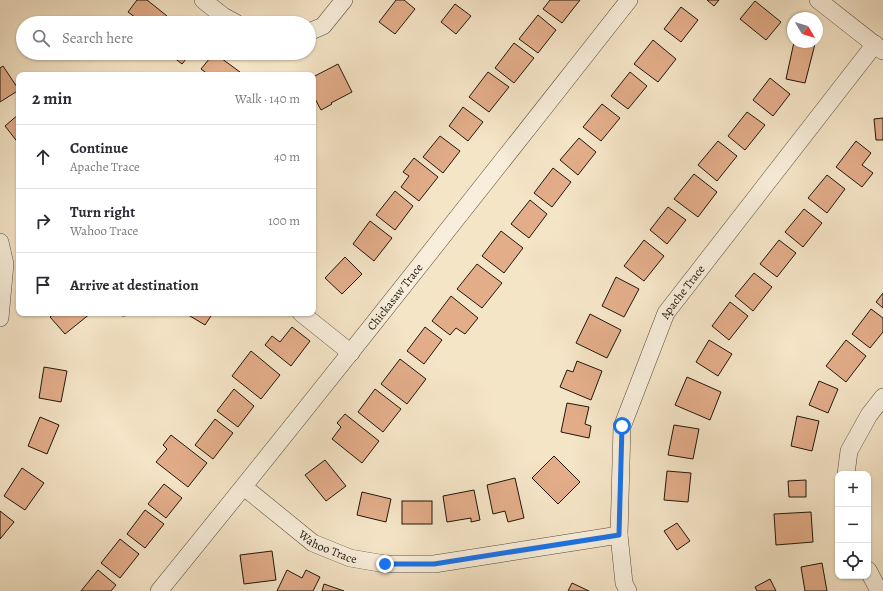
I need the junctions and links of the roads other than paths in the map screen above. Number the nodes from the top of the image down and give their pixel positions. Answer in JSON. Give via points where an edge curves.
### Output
{"nodes":[{"id":1,"x":203,"y":0,"type":"edge"},
{"id":2,"x":344,"y":0,"type":"edge"},
{"id":3,"x":629,"y":0,"type":"edge"},
{"id":4,"x":818,"y":0,"type":"edge"},
{"id":5,"x":223,"y":16,"type":"edge"},
{"id":6,"x":316,"y":29,"type":"edge"},
{"id":7,"x":879,"y":48,"type":"edge"},
{"id":8,"x":0,"y":242,"type":"edge"},
{"id":9,"x":12,"y":263,"type":"edge"},
{"id":10,"x":305,"y":316,"type":"edge"},
{"id":11,"x":0,"y":318,"type":"edge"},
{"id":12,"x":351,"y":353,"type":"junction"},
{"id":13,"x":883,"y":397,"type":"edge"},
{"id":14,"x":846,"y":471,"type":"edge"},
{"id":15,"x":244,"y":487,"type":"junction"},
{"id":16,"x":619,"y":535,"type":"junction"},
{"id":17,"x":871,"y":576,"type":"edge"},
{"id":18,"x":159,"y":591,"type":"edge"},
{"id":19,"x":628,"y":591,"type":"edge"},
{"id":20,"x":879,"y":591,"type":"edge"}],
"edges":[{"from":1,"to":5,"type":"street"},
{"from":2,"to":6,"type":"street","via":[[323,26]]},
{"from":3,"to":12,"type":"street","name":"Chickasaw Trace"},
{"from":4,"to":7,"type":"street"},
{"from":7,"to":16,"type":"street","name":"Apache Trace","via":[[666,313],[622,426]]},
{"from":8,"to":9,"type":"street"},
{"from":9,"to":11,"type":"street"},
{"from":10,"to":12,"type":"street"},
{"from":12,"to":15,"type":"street","name":"Chickasaw Trace"},
{"from":13,"to":14,"type":"street","via":[[849,451]]},
{"from":15,"to":16,"type":"street","name":"Wahoo Trace","via":[[313,543],[350,558],[385,564],[434,564]]},
{"from":15,"to":18,"type":"street","name":"Chickasaw Trace"},
{"from":16,"to":19,"type":"street","name":"Apache Trace","via":[[624,583]]},
{"from":17,"to":20,"type":"street"}]}
